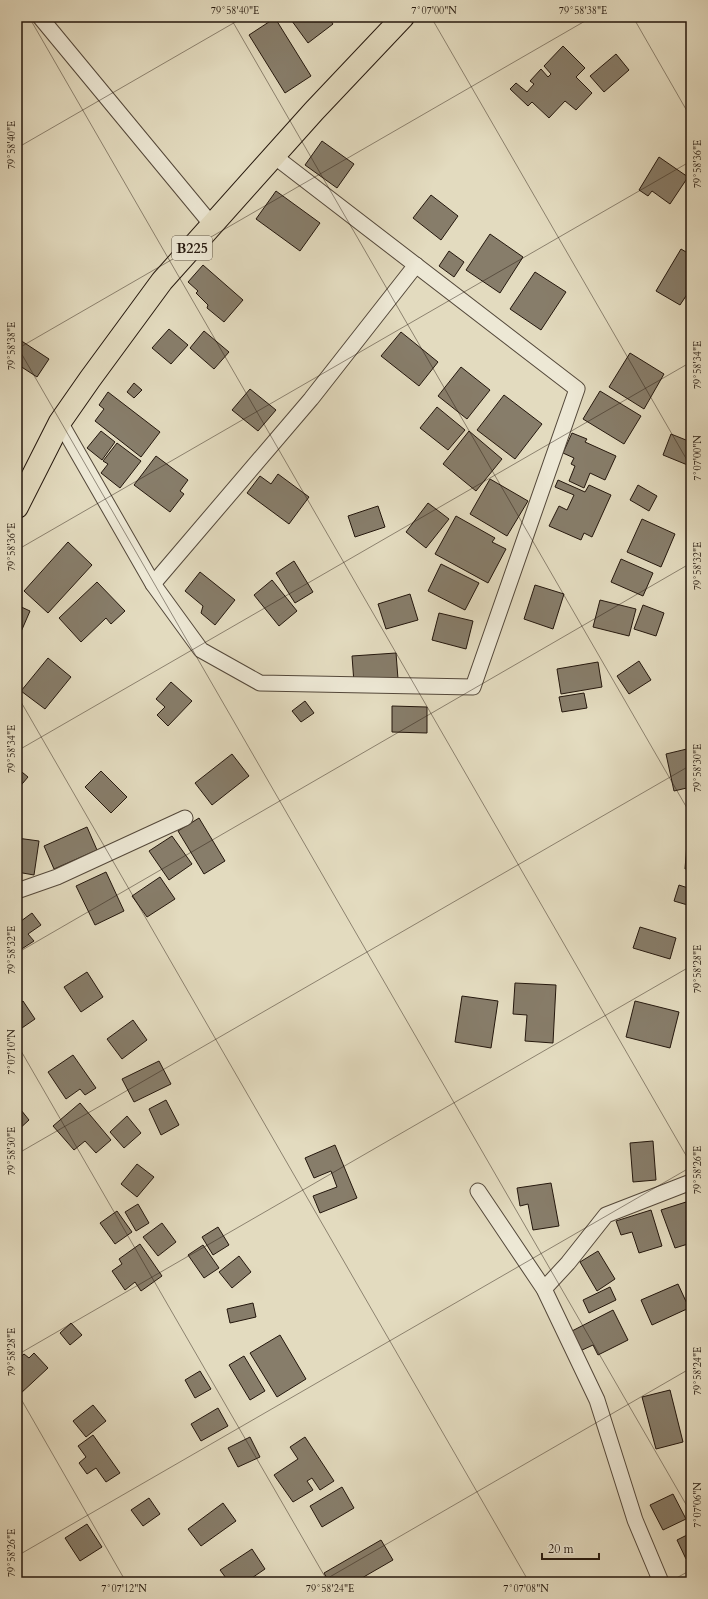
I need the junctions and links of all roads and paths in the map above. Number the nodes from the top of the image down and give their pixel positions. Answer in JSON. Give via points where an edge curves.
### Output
{"nodes":[{"id":1,"x":40,"y":17,"type":"edge"},
{"id":2,"x":403,"y":17,"type":"edge"},
{"id":3,"x":274,"y":156,"type":"junction"},
{"id":4,"x":212,"y":225,"type":"junction"},
{"id":5,"x":416,"y":265,"type":"junction"},
{"id":6,"x":60,"y":422,"type":"junction"},
{"id":7,"x":17,"y":507,"type":"edge"},
{"id":8,"x":153,"y":584,"type":"junction"},
{"id":9,"x":186,"y":818,"type":"dead end"},
{"id":10,"x":17,"y":891,"type":"edge"},
{"id":11,"x":691,"y":1182,"type":"edge"},
{"id":12,"x":478,"y":1191,"type":"dead end"},
{"id":13,"x":544,"y":1289,"type":"junction"},
{"id":14,"x":660,"y":1582,"type":"edge"}],
"edges":[{"from":1,"to":4,"type":"street"},
{"from":2,"to":3,"type":"main road","number":"B225"},
{"from":3,"to":4,"type":"main road","number":"B225"},
{"from":3,"to":5,"type":"street"},
{"from":4,"to":6,"type":"main road","number":"B225","via":[[162,281]]},
{"from":5,"to":8,"type":"street","via":[[311,399]]},
{"from":5,"to":8,"type":"street","via":[[578,390],[473,687],[260,683],[201,650]]},
{"from":6,"to":7,"type":"main road","number":"B225"},
{"from":6,"to":8,"type":"street"},
{"from":9,"to":10,"type":"street","via":[[57,877]]},
{"from":11,"to":13,"type":"street","via":[[606,1215]]},
{"from":12,"to":13,"type":"street"},
{"from":13,"to":14,"type":"street","via":[[597,1400],[635,1520]]}]}
